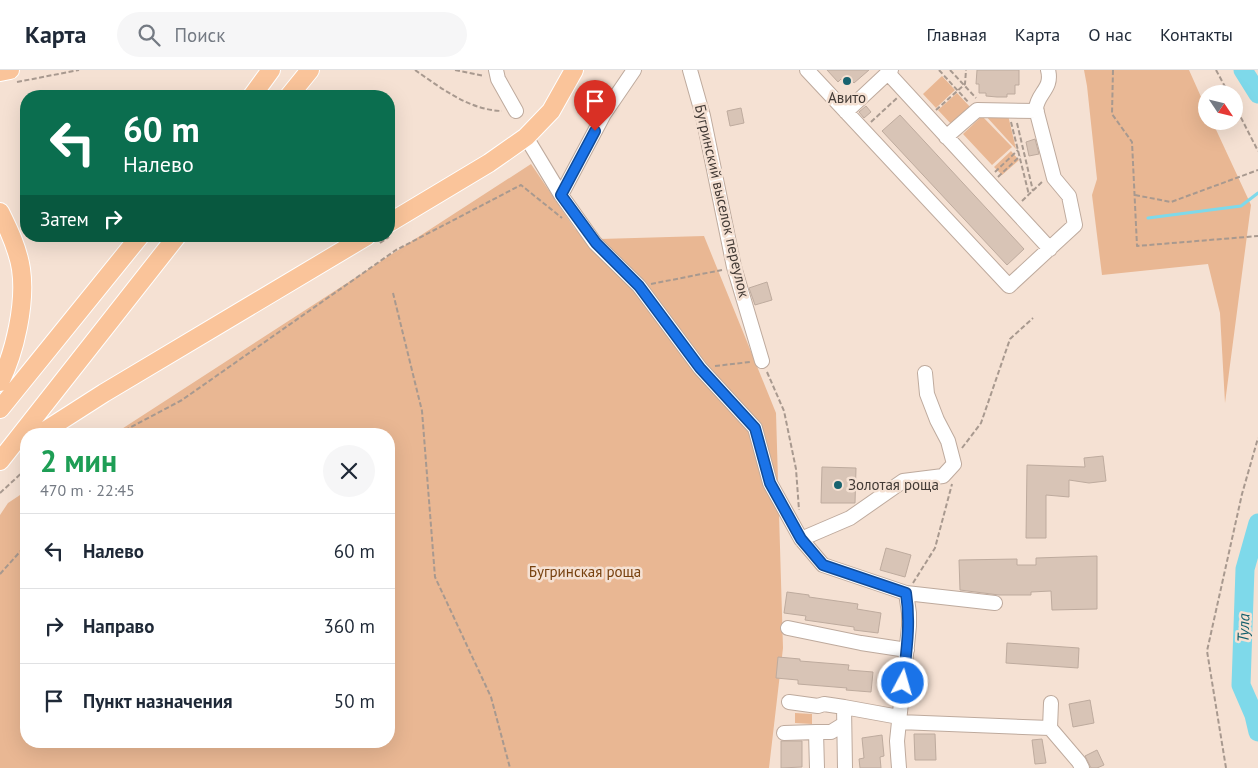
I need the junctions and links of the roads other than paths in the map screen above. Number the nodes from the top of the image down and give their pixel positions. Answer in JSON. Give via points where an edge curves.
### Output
{"nodes":[{"id":1,"x":271,"y":70,"type":"edge"},
{"id":2,"x":310,"y":70,"type":"edge"},
{"id":3,"x":574,"y":70,"type":"edge"},
{"id":4,"x":634,"y":70,"type":"edge"},
{"id":5,"x":690,"y":70,"type":"edge"},
{"id":6,"x":807,"y":70,"type":"edge"},
{"id":7,"x":1048,"y":70,"type":"edge"},
{"id":8,"x":889,"y":72,"type":"edge"},
{"id":9,"x":497,"y":75,"type":"edge"},
{"id":10,"x":256,"y":90,"type":"edge"},
{"id":11,"x":294,"y":90,"type":"edge"},
{"id":12,"x":516,"y":111,"type":"road end"},
{"id":13,"x":1037,"y":111,"type":"junction"},
{"id":14,"x":846,"y":112,"type":"junction"},
{"id":15,"x":526,"y":137,"type":"junction"},
{"id":16,"x":946,"y":137,"type":"junction"},
{"id":17,"x":561,"y":195,"type":"junction"},
{"id":18,"x":0,"y":212,"type":"edge"},
{"id":19,"x":395,"y":219,"type":"edge"},
{"id":20,"x":135,"y":242,"type":"edge"},
{"id":21,"x":172,"y":242,"type":"edge"},
{"id":22,"x":357,"y":242,"type":"edge"},
{"id":23,"x":1050,"y":249,"type":"junction"},
{"id":24,"x":762,"y":361,"type":"road end"},
{"id":25,"x":925,"y":372,"type":"dead end"},
{"id":26,"x":0,"y":382,"type":"edge"},
{"id":27,"x":0,"y":409,"type":"edge"},
{"id":28,"x":26,"y":428,"type":"edge"},
{"id":29,"x":49,"y":428,"type":"edge"},
{"id":30,"x":20,"y":436,"type":"edge"},
{"id":31,"x":20,"y":451,"type":"edge"},
{"id":32,"x":0,"y":461,"type":"edge"},
{"id":33,"x":0,"y":468,"type":"edge"},
{"id":34,"x":801,"y":539,"type":"junction"},
{"id":35,"x":906,"y":593,"type":"junction"},
{"id":36,"x":995,"y":603,"type":"dead end"},
{"id":37,"x":788,"y":628,"type":"dead end"},
{"id":38,"x":907,"y":650,"type":"junction"},
{"id":39,"x":789,"y":702,"type":"dead end"},
{"id":40,"x":1051,"y":703,"type":"dead end"},
{"id":41,"x":844,"y":708,"type":"junction"},
{"id":42,"x":899,"y":719,"type":"junction"},
{"id":43,"x":844,"y":724,"type":"junction"},
{"id":44,"x":1050,"y":728,"type":"junction"},
{"id":45,"x":816,"y":732,"type":"junction"},
{"id":46,"x":784,"y":733,"type":"dead end"},
{"id":47,"x":817,"y":768,"type":"edge"},
{"id":48,"x":845,"y":768,"type":"edge"},
{"id":49,"x":899,"y":768,"type":"edge"},
{"id":50,"x":1082,"y":768,"type":"edge"}],
"edges":[{"from":1,"to":10,"type":"main road"},
{"from":2,"to":11,"type":"main road"},
{"from":3,"to":15,"type":"main road","via":[[551,111]]},
{"from":4,"to":17,"type":"street","via":[[604,114]]},
{"from":5,"to":24,"type":"street","name":"Бугринский выселок переулок","via":[[703,116],[734,268]]},
{"from":6,"to":14,"type":"street"},
{"from":7,"to":13,"type":"street","via":[[1050,81],[1036,106]]},
{"from":8,"to":14,"type":"street"},
{"from":8,"to":16,"type":"street"},
{"from":9,"to":12,"type":"street"},
{"from":13,"to":16,"type":"street","via":[[981,110]]},
{"from":13,"to":23,"type":"street","via":[[1055,180],[1069,196],[1075,223],[1074,228]]},
{"from":14,"to":23,"type":"street","via":[[1006,285],[1012,285]]},
{"from":15,"to":17,"type":"street"},
{"from":15,"to":19,"type":"main road","via":[[490,163]]},
{"from":16,"to":23,"type":"street"},
{"from":17,"to":34,"type":"street","via":[[596,243],[639,286],[700,368],[755,428],[770,483]]},
{"from":18,"to":26,"type":"main road","via":[[12,234],[21,270],[21,307],[15,342]]},
{"from":20,"to":27,"type":"main road"},
{"from":21,"to":28,"type":"main road"},
{"from":22,"to":29,"type":"main road"},
{"from":25,"to":34,"type":"street","via":[[927,394],[936,420],[948,440],[954,464],[943,476],[903,481],[850,518]]},
{"from":30,"to":32,"type":"main road"},
{"from":31,"to":33,"type":"main road"},
{"from":34,"to":35,"type":"street","via":[[823,565]]},
{"from":35,"to":36,"type":"street"},
{"from":35,"to":38,"type":"street","via":[[909,612]]},
{"from":37,"to":38,"type":"street"},
{"from":38,"to":42,"type":"street"},
{"from":39,"to":41,"type":"street"},
{"from":40,"to":44,"type":"street"},
{"from":41,"to":42,"type":"street"},
{"from":41,"to":43,"type":"street"},
{"from":42,"to":44,"type":"street"},
{"from":42,"to":49,"type":"street"},
{"from":43,"to":45,"type":"street","via":[[831,732]]},
{"from":43,"to":48,"type":"street"},
{"from":44,"to":50,"type":"street"},
{"from":45,"to":46,"type":"street"},
{"from":45,"to":47,"type":"street"}]}
